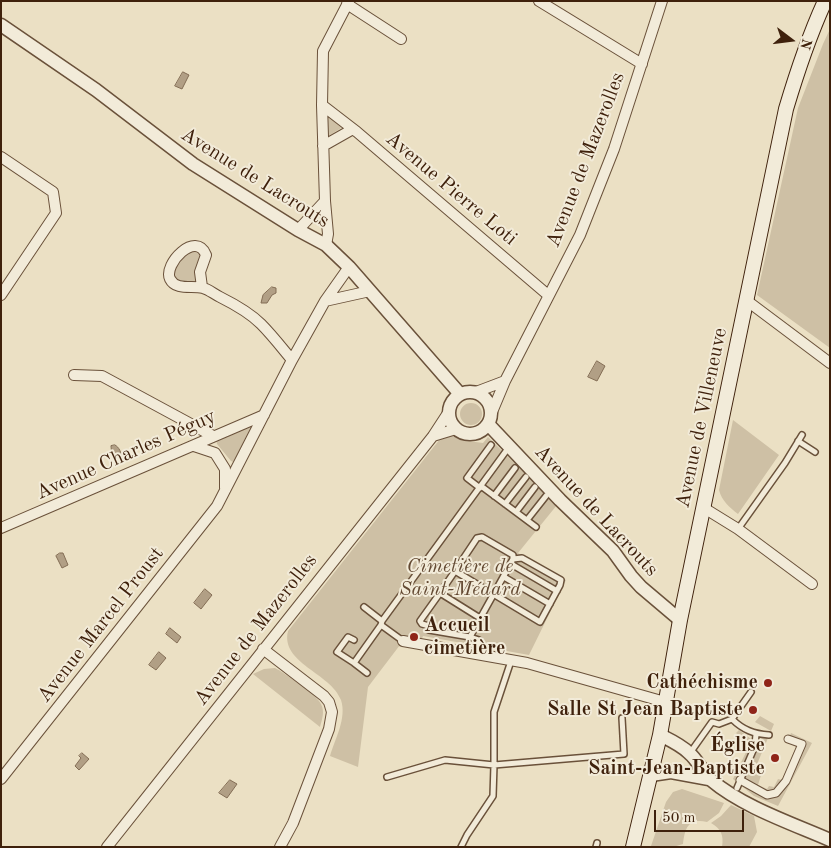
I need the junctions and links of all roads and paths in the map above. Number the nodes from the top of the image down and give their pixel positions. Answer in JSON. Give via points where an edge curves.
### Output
{"nodes":[{"id":1,"x":539,"y":1,"type":"edge"},
{"id":2,"x":662,"y":1,"type":"edge"},
{"id":3,"x":826,"y":1,"type":"edge"},
{"id":4,"x":348,"y":3,"type":"edge"},
{"id":5,"x":1,"y":25,"type":"edge"},
{"id":6,"x":401,"y":39,"type":"dead end"},
{"id":7,"x":642,"y":64,"type":"junction"},
{"id":8,"x":322,"y":105,"type":"junction"},
{"id":9,"x":353,"y":129,"type":"junction"},
{"id":10,"x":323,"y":146,"type":"junction"},
{"id":11,"x":1,"y":157,"type":"edge"},
{"id":12,"x":325,"y":201,"type":"junction"},
{"id":13,"x":298,"y":230,"type":"junction"},
{"id":14,"x":326,"y":245,"type":"junction"},
{"id":15,"x":349,"y":267,"type":"junction"},
{"id":16,"x":202,"y":287,"type":"junction"},
{"id":17,"x":370,"y":291,"type":"junction"},
{"id":18,"x":1,"y":295,"type":"edge"},
{"id":19,"x":548,"y":295,"type":"junction"},
{"id":20,"x":746,"y":300,"type":"junction"},
{"id":21,"x":325,"y":301,"type":"junction"},
{"id":22,"x":292,"y":360,"type":"junction"},
{"id":23,"x":830,"y":363,"type":"edge"},
{"id":24,"x":74,"y":375,"type":"dead end"},
{"id":25,"x":505,"y":381,"type":"junction"},
{"id":26,"x":476,"y":392,"type":"junction"},
{"id":27,"x":460,"y":394,"type":"junction"},
{"id":28,"x":448,"y":413,"type":"junction"},
{"id":29,"x":264,"y":415,"type":"junction"},
{"id":30,"x":490,"y":418,"type":"junction"},
{"id":31,"x":456,"y":429,"type":"junction"},
{"id":32,"x":802,"y":435,"type":"dead end"},
{"id":33,"x":214,"y":436,"type":"junction"},
{"id":34,"x":433,"y":436,"type":"junction"},
{"id":35,"x":798,"y":441,"type":"junction"},
{"id":36,"x":491,"y":445,"type":"dead end"},
{"id":37,"x":194,"y":446,"type":"junction"},
{"id":38,"x":510,"y":446,"type":"junction"},
{"id":39,"x":815,"y":452,"type":"dead end"},
{"id":40,"x":515,"y":468,"type":"dead end"},
{"id":41,"x":526,"y":477,"type":"dead end"},
{"id":42,"x":535,"y":486,"type":"dead end"},
{"id":43,"x":480,"y":487,"type":"junction"},
{"id":44,"x":225,"y":491,"type":"junction"},
{"id":45,"x":494,"y":496,"type":"junction"},
{"id":46,"x":546,"y":496,"type":"dead end"},
{"id":47,"x":505,"y":504,"type":"junction"},
{"id":48,"x":704,"y":508,"type":"junction"},
{"id":49,"x":516,"y":512,"type":"junction"},
{"id":50,"x":527,"y":520,"type":"junction"},
{"id":51,"x":536,"y":527,"type":"dead end"},
{"id":52,"x":1,"y":528,"type":"edge"},
{"id":53,"x":738,"y":529,"type":"junction"},
{"id":54,"x":512,"y":562,"type":"junction"},
{"id":55,"x":455,"y":571,"type":"junction"},
{"id":56,"x":504,"y":577,"type":"junction"},
{"id":57,"x":812,"y":584,"type":"dead end"},
{"id":58,"x":557,"y":591,"type":"junction"},
{"id":59,"x":440,"y":593,"type":"junction"},
{"id":60,"x":493,"y":595,"type":"junction"},
{"id":61,"x":550,"y":604,"type":"junction"},
{"id":62,"x":364,"y":607,"type":"dead end"},
{"id":63,"x":480,"y":618,"type":"junction"},
{"id":64,"x":680,"y":620,"type":"junction"},
{"id":65,"x":381,"y":623,"type":"junction"},
{"id":66,"x":470,"y":637,"type":"junction"},
{"id":67,"x":354,"y":640,"type":"dead end"},
{"id":68,"x":403,"y":641,"type":"joint"},
{"id":69,"x":263,"y":649,"type":"junction"},
{"id":70,"x":476,"y":654,"type":"junction"},
{"id":71,"x":512,"y":660,"type":"junction"},
{"id":72,"x":354,"y":663,"type":"junction"},
{"id":73,"x":367,"y":673,"type":"dead end"},
{"id":74,"x":752,"y":692,"type":"dead end"},
{"id":75,"x":665,"y":702,"type":"junction"},
{"id":76,"x":622,"y":718,"type":"dead end"},
{"id":77,"x":732,"y":719,"type":"junction"},
{"id":78,"x":756,"y":734,"type":"junction"},
{"id":79,"x":660,"y":735,"type":"junction"},
{"id":80,"x":769,"y":735,"type":"dead end"},
{"id":81,"x":788,"y":739,"type":"dead end"},
{"id":82,"x":690,"y":753,"type":"junction"},
{"id":83,"x":494,"y":765,"type":"junction"},
{"id":84,"x":650,"y":775,"type":"junction"},
{"id":85,"x":387,"y":777,"type":"dead end"},
{"id":86,"x":709,"y":779,"type":"junction"},
{"id":87,"x":1,"y":780,"type":"edge"},
{"id":88,"x":740,"y":780,"type":"junction"},
{"id":89,"x":737,"y":788,"type":"dead end"},
{"id":90,"x":826,"y":842,"type":"edge"},
{"id":91,"x":107,"y":847,"type":"edge"},
{"id":92,"x":280,"y":847,"type":"edge"},
{"id":93,"x":461,"y":847,"type":"edge"},
{"id":94,"x":633,"y":847,"type":"edge"}],
"edges":[{"from":1,"to":7,"type":"street"},
{"from":2,"to":7,"type":"street","name":"Avenue de Mazerolles"},
{"from":3,"to":20,"type":"main road","name":"Avenue de Villeneuve","via":[[808,40],[786,109]]},
{"from":4,"to":6,"type":"street"},
{"from":4,"to":8,"type":"street","via":[[324,51]]},
{"from":5,"to":13,"type":"street","name":"Avenue de Lacrouts","via":[[96,90],[193,164]]},
{"from":7,"to":19,"type":"street","name":"Avenue de Mazerolles","via":[[614,149],[580,235]]},
{"from":8,"to":9,"type":"street","name":"Avenue Pierre Loti"},
{"from":8,"to":10,"type":"street"},
{"from":9,"to":10,"type":"street"},
{"from":9,"to":19,"type":"street","name":"Avenue Pierre Loti"},
{"from":10,"to":12,"type":"street"},
{"from":11,"to":18,"type":"street","via":[[53,192],[56,213]]},
{"from":12,"to":13,"type":"street"},
{"from":12,"to":14,"type":"street"},
{"from":13,"to":14,"type":"street","name":"Avenue de Lacrouts"},
{"from":14,"to":15,"type":"street","name":"Avenue de Lacrouts"},
{"from":15,"to":17,"type":"street","name":"Avenue de Lacrouts"},
{"from":15,"to":21,"type":"street","name":"Avenue Marcel Proust"},
{"from":16,"to":16,"type":"street","via":[[174,284],[169,277],[175,258],[186,248],[193,246],[205,251],[200,272]]},
{"from":16,"to":22,"type":"street","via":[[260,323]]},
{"from":17,"to":21,"type":"street"},
{"from":17,"to":27,"type":"street","name":"Avenue de Lacrouts"},
{"from":19,"to":25,"type":"street","name":"Avenue de Mazerolles"},
{"from":20,"to":23,"type":"street"},
{"from":20,"to":48,"type":"main road","name":"Avenue de Villeneuve"},
{"from":21,"to":22,"type":"street","name":"Avenue Marcel Proust"},
{"from":22,"to":29,"type":"street","name":"Avenue Marcel Proust"},
{"from":24,"to":33,"type":"street","via":[[102,376]]},
{"from":25,"to":26,"type":"street"},
{"from":25,"to":30,"type":"street","name":"Avenue de Mazerolles"},
{"from":26,"to":27,"type":"street"},
{"from":26,"to":30,"type":"street","via":[[486,398]]},
{"from":27,"to":28,"type":"street"},
{"from":28,"to":31,"type":"street"},
{"from":28,"to":34,"type":"street","name":"Avenue de Mazerolles"},
{"from":29,"to":33,"type":"street","name":"Avenue Charles Péguy"},
{"from":29,"to":44,"type":"street","name":"Avenue Marcel Proust"},
{"from":30,"to":31,"type":"street","via":[[484,429],[473,434]]},
{"from":30,"to":38,"type":"street","name":"Avenue de Lacrouts"},
{"from":31,"to":34,"type":"street"},
{"from":32,"to":35,"type":"lane"},
{"from":33,"to":37,"type":"street","name":"Avenue Charles Péguy"},
{"from":34,"to":69,"type":"street","name":"Avenue de Mazerolles"},
{"from":35,"to":39,"type":"lane"},
{"from":35,"to":53,"type":"lane"},
{"from":36,"to":43,"type":"lane","via":[[467,478]]},
{"from":37,"to":44,"type":"street","via":[[215,453],[225,469]]},
{"from":37,"to":52,"type":"street","name":"Avenue Charles Péguy"},
{"from":38,"to":43,"type":"lane"},
{"from":38,"to":64,"type":"street","name":"Avenue de Lacrouts","via":[[613,551],[641,588]]},
{"from":40,"to":45,"type":"lane"},
{"from":41,"to":47,"type":"lane"},
{"from":42,"to":49,"type":"lane"},
{"from":43,"to":45,"type":"lane"},
{"from":43,"to":65,"type":"lane"},
{"from":44,"to":87,"type":"street","name":"Avenue Marcel Proust","via":[[217,506]]},
{"from":45,"to":47,"type":"lane"},
{"from":46,"to":50,"type":"lane"},
{"from":47,"to":49,"type":"lane"},
{"from":48,"to":53,"type":"street"},
{"from":48,"to":64,"type":"main road","name":"Avenue de Villeneuve"},
{"from":49,"to":50,"type":"lane"},
{"from":50,"to":51,"type":"lane"},
{"from":53,"to":57,"type":"street"},
{"from":54,"to":55,"type":"lane","via":[[513,555],[482,537],[477,538]]},
{"from":54,"to":56,"type":"lane"},
{"from":54,"to":58,"type":"lane"},
{"from":54,"to":58,"type":"lane","via":[[522,558],[561,580]]},
{"from":55,"to":59,"type":"lane"},
{"from":55,"to":60,"type":"lane"},
{"from":56,"to":60,"type":"lane"},
{"from":56,"to":61,"type":"lane"},
{"from":58,"to":61,"type":"lane"},
{"from":59,"to":63,"type":"lane"},
{"from":59,"to":66,"type":"lane","via":[[420,621],[422,624],[429,626],[429,630]]},
{"from":60,"to":61,"type":"lane","via":[[540,622]]},
{"from":60,"to":63,"type":"lane"},
{"from":62,"to":65,"type":"lane"},
{"from":63,"to":66,"type":"lane"},
{"from":64,"to":75,"type":"main road","name":"Avenue de Villeneuve"},
{"from":65,"to":68,"type":"lane"},
{"from":65,"to":72,"type":"lane"},
{"from":66,"to":70,"type":"lane","via":[[479,640]]},
{"from":67,"to":72,"type":"lane","via":[[348,637],[337,652]]},
{"from":68,"to":70,"type":"street"},
{"from":69,"to":91,"type":"street","name":"Avenue de Mazerolles"},
{"from":69,"to":92,"type":"street","via":[[324,696],[332,712],[330,730],[293,823]]},
{"from":70,"to":71,"type":"street"},
{"from":71,"to":75,"type":"street"},
{"from":71,"to":83,"type":"lane","via":[[494,712]]},
{"from":72,"to":73,"type":"lane"},
{"from":74,"to":77,"type":"lane"},
{"from":75,"to":79,"type":"main road","name":"Avenue de Villeneuve"},
{"from":76,"to":83,"type":"lane","via":[[624,754]]},
{"from":77,"to":78,"type":"lane","via":[[740,727]]},
{"from":77,"to":82,"type":"lane","via":[[719,724],[712,722]]},
{"from":78,"to":80,"type":"lane"},
{"from":78,"to":88,"type":"lane","via":[[755,746]]},
{"from":79,"to":82,"type":"street"},
{"from":79,"to":84,"type":"main road","name":"Avenue de Villeneuve"},
{"from":81,"to":88,"type":"street","via":[[802,744],[786,781],[776,794],[767,795]]},
{"from":82,"to":86,"type":"street"},
{"from":83,"to":85,"type":"lane","via":[[444,760]]},
{"from":83,"to":93,"type":"lane","via":[[493,796]]},
{"from":84,"to":86,"type":"street","via":[[671,772]]},
{"from":84,"to":94,"type":"main road","name":"Avenue de Villeneuve"},
{"from":86,"to":90,"type":"street","via":[[732,795]]},
{"from":88,"to":89,"type":"lane"}]}
